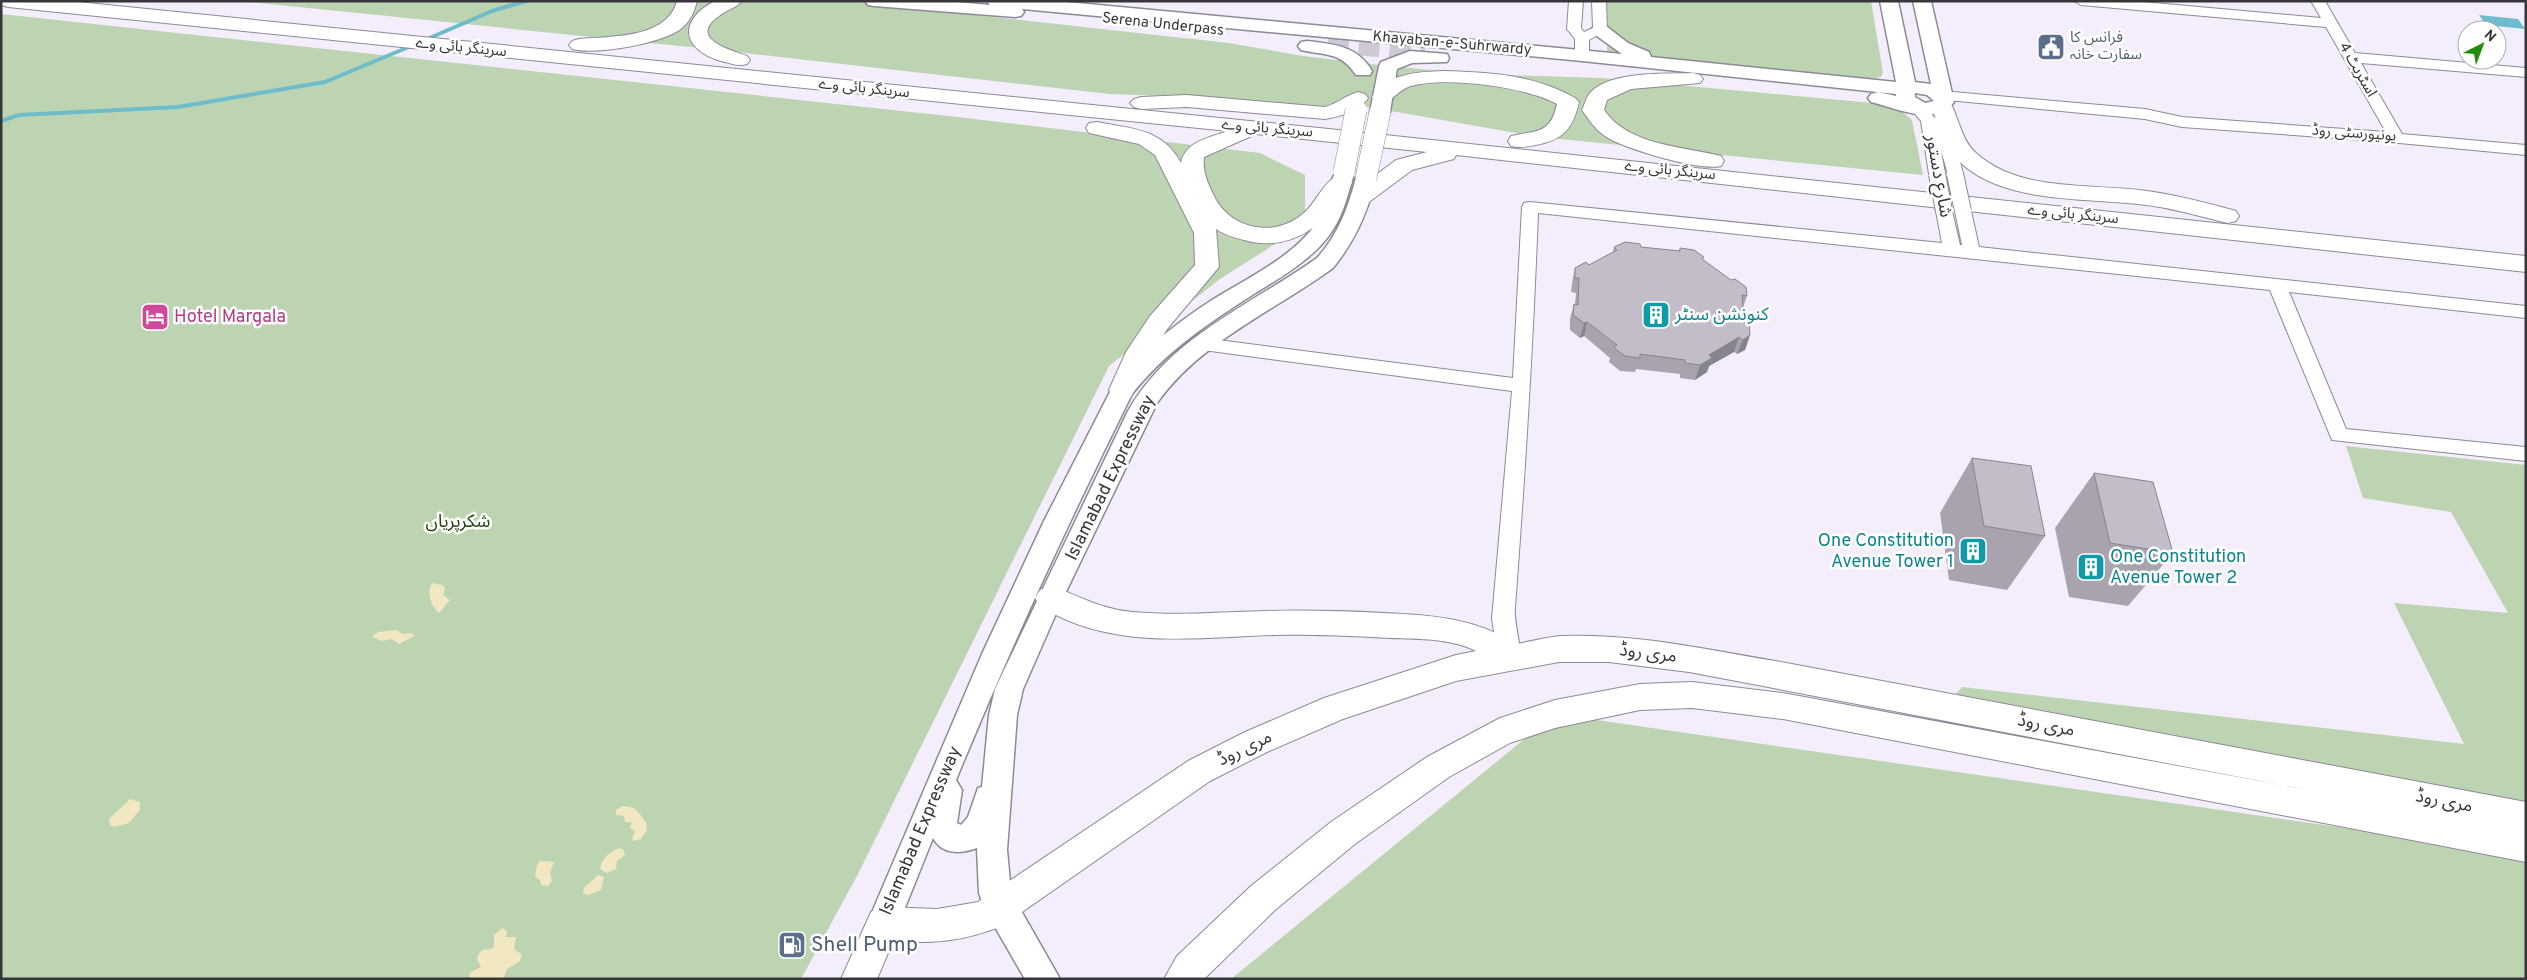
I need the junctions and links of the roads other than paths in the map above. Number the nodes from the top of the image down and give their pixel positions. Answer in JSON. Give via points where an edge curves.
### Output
{"nodes":[{"id":1,"x":8,"y":1,"type":"edge"},
{"id":2,"x":42,"y":1,"type":"edge"},
{"id":3,"x":132,"y":1,"type":"edge"},
{"id":4,"x":180,"y":1,"type":"edge"},
{"id":5,"x":687,"y":1,"type":"edge"},
{"id":6,"x":732,"y":1,"type":"edge"},
{"id":7,"x":874,"y":1,"type":"edge"},
{"id":8,"x":1576,"y":1,"type":"edge"},
{"id":9,"x":1599,"y":1,"type":"edge"},
{"id":10,"x":1890,"y":1,"type":"edge"},
{"id":11,"x":1922,"y":1,"type":"edge"},
{"id":12,"x":2081,"y":1,"type":"edge"},
{"id":13,"x":2318,"y":1,"type":"edge"},
{"id":14,"x":1078,"y":5,"type":"edge"},
{"id":15,"x":997,"y":6,"type":"edge"},
{"id":16,"x":2330,"y":23,"type":"junction"},
{"id":17,"x":1600,"y":30,"type":"junction"},
{"id":18,"x":374,"y":34,"type":"junction"},
{"id":19,"x":1407,"y":40,"type":"junction"},
{"id":20,"x":1338,"y":42,"type":"junction"},
{"id":21,"x":579,"y":45,"type":"junction"},
{"id":22,"x":1582,"y":47,"type":"junction"},
{"id":23,"x":1429,"y":54,"type":"joint"},
{"id":24,"x":2349,"y":57,"type":"junction"},
{"id":25,"x":740,"y":60,"type":"junction"},
{"id":26,"x":1363,"y":71,"type":"junction"},
{"id":27,"x":1676,"y":73,"type":"junction"},
{"id":28,"x":2526,"y":73,"type":"edge"},
{"id":29,"x":1851,"y":89,"type":"junction"},
{"id":30,"x":1907,"y":89,"type":"junction"},
{"id":31,"x":874,"y":90,"type":"junction"},
{"id":32,"x":1141,"y":103,"type":"junction"},
{"id":33,"x":1940,"y":103,"type":"junction"},
{"id":34,"x":1357,"y":104,"type":"junction"},
{"id":35,"x":1382,"y":104,"type":"junction"},
{"id":36,"x":1917,"y":107,"type":"junction"},
{"id":37,"x":1255,"y":129,"type":"junction"},
{"id":38,"x":2397,"y":138,"type":"junction"},
{"id":39,"x":1518,"y":141,"type":"junction"},
{"id":40,"x":1470,"y":150,"type":"junction"},
{"id":41,"x":2526,"y":150,"type":"edge"},
{"id":42,"x":1728,"y":164,"type":"junction"},
{"id":43,"x":1353,"y":182,"type":"junction"},
{"id":44,"x":2228,"y":216,"type":"junction"},
{"id":45,"x":1952,"y":250,"type":"junction"},
{"id":46,"x":1972,"y":252,"type":"junction"},
{"id":47,"x":2525,"y":261,"type":"edge"},
{"id":48,"x":2277,"y":285,"type":"junction"},
{"id":49,"x":2526,"y":312,"type":"edge"},
{"id":50,"x":1203,"y":344,"type":"junction"},
{"id":51,"x":1522,"y":386,"type":"junction"},
{"id":52,"x":1122,"y":390,"type":"junction"},
{"id":53,"x":2526,"y":454,"type":"edge"},
{"id":54,"x":1050,"y":598,"type":"junction"},
{"id":55,"x":1509,"y":656,"type":"junction"},
{"id":56,"x":1939,"y":720,"type":"junction"},
{"id":57,"x":960,"y":738,"type":"junction"},
{"id":58,"x":1000,"y":744,"type":"junction"},
{"id":59,"x":2526,"y":817,"type":"edge"},
{"id":60,"x":2526,"y":846,"type":"edge"},
{"id":61,"x":1000,"y":908,"type":"junction"},
{"id":62,"x":883,"y":924,"type":"junction"},
{"id":63,"x":859,"y":979,"type":"edge"},
{"id":64,"x":1044,"y":979,"type":"edge"},
{"id":65,"x":1182,"y":979,"type":"edge"}],
"edges":[{"from":1,"to":18,"type":"highway","name":"سرینگر ہائی وے"},
{"from":2,"to":3,"type":"highway","via":[[170,15],[183,9]]},
{"from":4,"to":18,"type":"highway","name":"سرینگر ہائی وے"},
{"from":5,"to":21,"type":"highway","via":[[681,17],[663,31],[638,38]]},
{"from":6,"to":25,"type":"highway","via":[[706,16],[699,25],[698,34],[702,43],[711,50]]},
{"from":7,"to":15,"type":"main road","name":"Khayaban-e-Suhrwardy"},
{"from":8,"to":22,"type":"street","via":[[1574,29]]},
{"from":9,"to":17,"type":"street"},
{"from":10,"to":30,"type":"main road"},
{"from":11,"to":33,"type":"main road","name":"شارع دستور"},
{"from":12,"to":16,"type":"street"},
{"from":13,"to":16,"type":"street","name":"اسٹریٹ 4"},
{"from":14,"to":15,"type":"main road","name":"Khayaban-e-Suhrwardy"},
{"from":14,"to":20,"type":"main road","name":"Khayaban-e-Suhrwardy"},
{"from":15,"to":20,"type":"main road","via":[[1037,18],[1258,40]]},
{"from":16,"to":24,"type":"street","name":"اسٹریٹ 4"},
{"from":17,"to":22,"type":"street"},
{"from":17,"to":27,"type":"main road","via":[[1622,47]]},
{"from":18,"to":18,"type":"highway","via":[[200,18],[196,15],[209,9],[332,22]]},
{"from":18,"to":21,"type":"highway","name":"سرینگر ہائی وے","via":[[403,26]]},
{"from":18,"to":31,"type":"highway","name":"سرینگر ہائی وے","via":[[461,47]]},
{"from":19,"to":20,"type":"main road","name":"Khayaban-e-Suhrwardy"},
{"from":19,"to":22,"type":"main road","name":"Khayaban-e-Suhrwardy"},
{"from":19,"to":26,"type":"main road","name":"Islamabad Expressway","via":[[1385,42],[1371,49],[1365,57]]},
{"from":20,"to":26,"type":"main road"},
{"from":21,"to":25,"type":"highway","name":"سرینگر ہائی وے"},
{"from":22,"to":27,"type":"main road","name":"Khayaban-e-Suhrwardy"},
{"from":23,"to":27,"type":"main road","name":"Khayaban-e-Suhrwardy"},
{"from":23,"to":35,"type":"main road","name":"Islamabad Expressway","via":[[1410,56],[1388,66]]},
{"from":24,"to":28,"type":"street"},
{"from":24,"to":38,"type":"street","name":"اسٹریٹ 4"},
{"from":25,"to":32,"type":"highway","name":"سرینگر ہائی وے"},
{"from":26,"to":34,"type":"main road","name":"Islamabad Expressway"},
{"from":27,"to":29,"type":"main road","name":"Khayaban-e-Suhrwardy"},
{"from":27,"to":29,"type":"main road","name":"Khayaban-e-Suhrwardy"},
{"from":27,"to":42,"type":"highway","via":[[1611,88],[1598,97],[1593,110],[1597,119],[1630,141]]},
{"from":29,"to":30,"type":"main road","name":"Khayaban-e-Suhrwardy"},
{"from":29,"to":36,"type":"main road","name":"Khayaban-e-Suhrwardy"},
{"from":30,"to":33,"type":"main road","name":"Khayaban-e-Suhrwardy","via":[[1929,89]]},
{"from":30,"to":36,"type":"main road","via":[[1907,100]]},
{"from":31,"to":37,"type":"highway","name":"سرینگر ہائی وے"},
{"from":31,"to":52,"type":"highway","via":[[904,104],[1110,130],[1146,139],[1164,151],[1206,233],[1207,267],[1159,322],[1139,352]]},
{"from":32,"to":34,"type":"highway","via":[[1187,101],[1325,113]]},
{"from":32,"to":39,"type":"highway","name":"سرینگر ہائی وے"},
{"from":33,"to":36,"type":"main road","name":"Khayaban-e-Suhrwardy"},
{"from":33,"to":38,"type":"street","name":"یونیورسٹی روڈ","via":[[2151,127],[2182,122]]},
{"from":33,"to":44,"type":"highway","via":[[1966,156],[1999,178],[2045,188],[2148,198]]},
{"from":33,"to":46,"type":"street","name":"شارع دستور","bridge":true},
{"from":34,"to":43,"type":"main road","name":"Islamabad Expressway","bridge":true},
{"from":35,"to":39,"type":"highway","via":[[1398,84],[1430,76],[1538,87],[1552,91],[1568,102],[1564,122],[1557,132],[1543,138]]},
{"from":35,"to":43,"type":"main road","name":"Islamabad Expressway","bridge":true},
{"from":36,"to":45,"type":"street","name":"شارع دستور","bridge":true,"via":[[1929,120]]},
{"from":37,"to":40,"type":"highway","name":"سرینگر ہائی وے"},
{"from":37,"to":43,"type":"highway","via":[[1194,154],[1192,171],[1198,188],[1218,220],[1254,234],[1294,231],[1311,221]]},
{"from":38,"to":41,"type":"street","name":"یونیورسٹی روڈ"},
{"from":39,"to":42,"type":"highway","name":"سرینگر ہائی وے"},
{"from":40,"to":43,"type":"highway","via":[[1404,165]]},
{"from":40,"to":47,"type":"highway","name":"سرینگر ہائی وے"},
{"from":42,"to":44,"type":"highway","name":"سرینگر ہائی وے"},
{"from":43,"to":50,"type":"main road","name":"Islamabad Expressway","via":[[1343,240],[1325,263]]},
{"from":43,"to":52,"type":"main road","name":"Islamabad Expressway","via":[[1312,242],[1158,348]]},
{"from":44,"to":47,"type":"highway","name":"سرینگر ہائی وے"},
{"from":45,"to":46,"type":"street"},
{"from":45,"to":51,"type":"street","via":[[1530,207]]},
{"from":46,"to":48,"type":"street"},
{"from":48,"to":49,"type":"street"},
{"from":48,"to":53,"type":"street","via":[[2340,435]]},
{"from":50,"to":51,"type":"street"},
{"from":50,"to":54,"type":"main road","name":"Islamabad Expressway","via":[[1162,378],[1140,411]]},
{"from":51,"to":55,"type":"street","via":[[1503,619]]},
{"from":52,"to":57,"type":"main road","name":"Islamabad Expressway","via":[[1048,542]]},
{"from":54,"to":55,"type":"highway","via":[[1102,621],[1137,625],[1278,623],[1427,628],[1475,636],[1492,643]]},
{"from":54,"to":58,"type":"main road","name":"Islamabad Expressway","via":[[1009,689]]},
{"from":55,"to":56,"type":"highway","name":"مری روڈ","via":[[1559,649],[1609,649],[1689,660]]},
{"from":55,"to":61,"type":"highway","name":"مری روڈ","via":[[1456,668],[1335,708],[1256,742],[1167,791]]},
{"from":56,"to":59,"type":"highway","name":"مری روڈ"},
{"from":56,"to":60,"type":"highway","name":"مری روڈ"},
{"from":56,"to":65,"type":"highway","name":"مری روڈ","via":[[1692,694],[1640,697],[1555,714],[1500,732],[1438,767],[1343,833],[1263,898]]},
{"from":57,"to":58,"type":"main road","via":[[942,826],[947,834],[960,840],[972,835],[982,821]]},
{"from":57,"to":62,"type":"main road","name":"Islamabad Expressway"},
{"from":58,"to":61,"type":"main road","name":"Islamabad Expressway","via":[[992,850],[995,893]]},
{"from":61,"to":62,"type":"highway","name":"مری روڈ","via":[[980,919],[952,925]]},
{"from":61,"to":64,"type":"main road","name":"Islamabad Expressway"},
{"from":62,"to":63,"type":"highway"}]}
